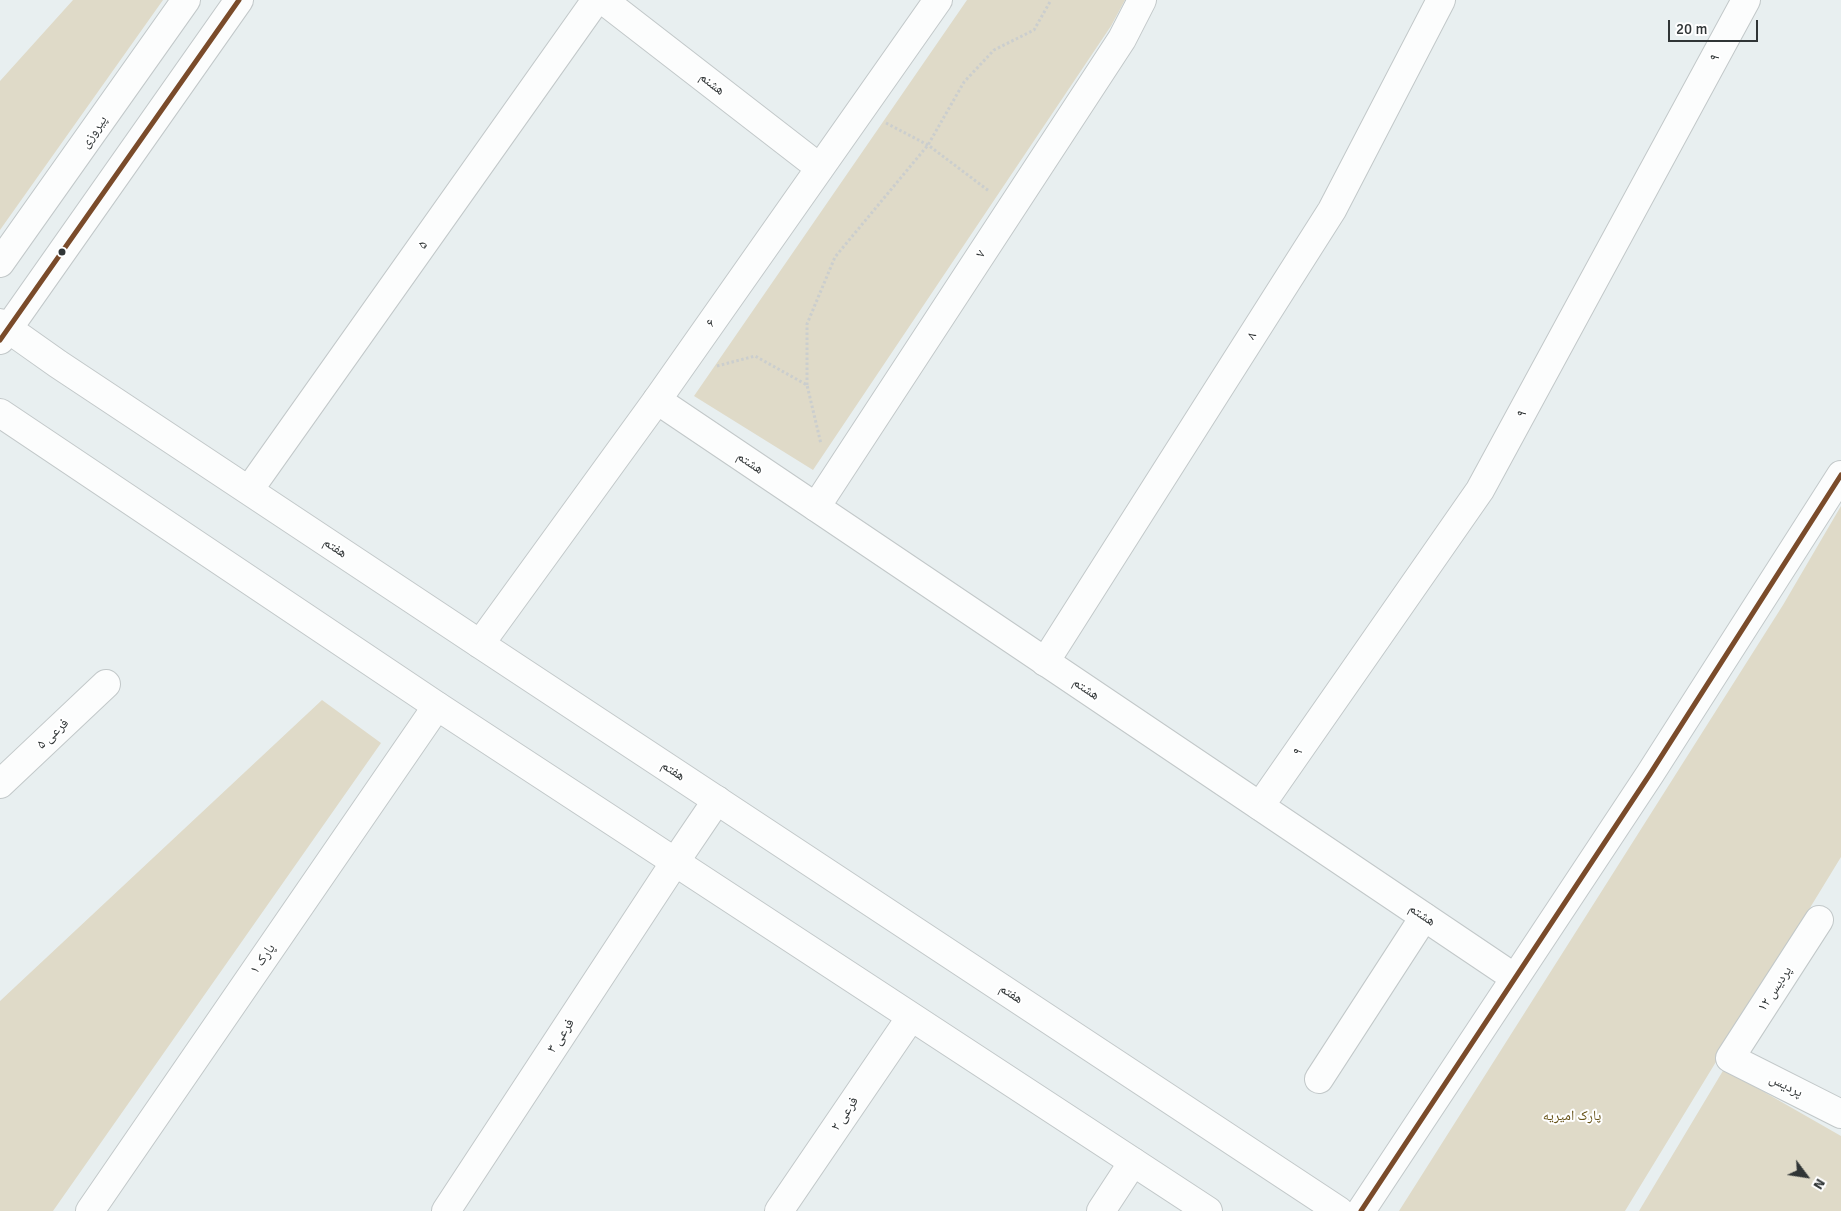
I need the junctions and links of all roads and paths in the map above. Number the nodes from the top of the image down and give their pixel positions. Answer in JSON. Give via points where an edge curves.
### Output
{"nodes":[{"id":1,"x":186,"y":0,"type":"edge"},
{"id":2,"x":239,"y":0,"type":"edge"},
{"id":3,"x":596,"y":0,"type":"edge"},
{"id":4,"x":603,"y":0,"type":"edge"},
{"id":5,"x":938,"y":0,"type":"edge"},
{"id":6,"x":1052,"y":0,"type":"edge"},
{"id":7,"x":1142,"y":0,"type":"edge"},
{"id":8,"x":1441,"y":0,"type":"edge"},
{"id":9,"x":1746,"y":0,"type":"edge"},
{"id":10,"x":860,"y":110,"type":"junction"},
{"id":11,"x":928,"y":145,"type":"junction"},
{"id":12,"x":820,"y":168,"type":"junction"},
{"id":13,"x":1011,"y":208,"type":"junction"},
{"id":14,"x":0,"y":263,"type":"edge"},
{"id":15,"x":3,"y":331,"type":"edge"},
{"id":16,"x":673,"y":377,"type":"junction"},
{"id":17,"x":807,"y":385,"type":"junction"},
{"id":18,"x":657,"y":400,"type":"junction"},
{"id":19,"x":0,"y":413,"type":"edge"},
{"id":20,"x":1841,"y":475,"type":"edge"},
{"id":21,"x":249,"y":490,"type":"junction"},
{"id":22,"x":824,"y":495,"type":"junction"},
{"id":23,"x":480,"y":644,"type":"junction"},
{"id":24,"x":1045,"y":662,"type":"junction"},
{"id":25,"x":106,"y":684,"type":"dead end"},
{"id":26,"x":437,"y":706,"type":"junction"},
{"id":27,"x":0,"y":784,"type":"edge"},
{"id":28,"x":717,"y":800,"type":"junction"},
{"id":29,"x":1260,"y":806,"type":"junction"},
{"id":30,"x":675,"y":862,"type":"junction"},
{"id":31,"x":1424,"y":917,"type":"junction"},
{"id":32,"x":1819,"y":920,"type":"dead end"},
{"id":33,"x":1515,"y":978,"type":"junction"},
{"id":34,"x":911,"y":1017,"type":"junction"},
{"id":35,"x":1730,"y":1058,"type":"joint"},
{"id":36,"x":1319,"y":1079,"type":"dead end"},
{"id":37,"x":1841,"y":1114,"type":"edge"},
{"id":38,"x":1133,"y":1162,"type":"junction"},
{"id":39,"x":90,"y":1211,"type":"edge"},
{"id":40,"x":446,"y":1211,"type":"edge"},
{"id":41,"x":779,"y":1211,"type":"edge"},
{"id":42,"x":1101,"y":1211,"type":"edge"},
{"id":43,"x":1208,"y":1211,"type":"edge"},
{"id":44,"x":1340,"y":1211,"type":"edge"},
{"id":45,"x":1361,"y":1211,"type":"edge"}],
"edges":[{"from":1,"to":14,"type":"street","name":"پیروزی"},
{"from":2,"to":15,"type":"street"},
{"from":3,"to":21,"type":"street","name":"۵"},
{"from":4,"to":12,"type":"street","name":"هشنم"},
{"from":5,"to":10,"type":"street","name":"۶"},
{"from":6,"to":11,"type":"path","via":[[1034,30],[994,50],[964,82]]},
{"from":7,"to":13,"type":"street","name":"۷","via":[[1122,39]]},
{"from":8,"to":24,"type":"street","name":"۸","via":[[1332,210]]},
{"from":9,"to":29,"type":"street","name":"۹","via":[[1480,490]]},
{"from":10,"to":11,"type":"path"},
{"from":10,"to":12,"type":"street","name":"۶"},
{"from":11,"to":13,"type":"path"},
{"from":11,"to":17,"type":"path","via":[[835,257],[808,324]]},
{"from":12,"to":16,"type":"street","name":"۶"},
{"from":13,"to":22,"type":"street","name":"۷"},
{"from":15,"to":21,"type":"street","name":"هفتم"},
{"from":16,"to":17,"type":"path","via":[[755,356]]},
{"from":16,"to":18,"type":"street","name":"۶"},
{"from":17,"to":22,"type":"path"},
{"from":18,"to":22,"type":"street","name":"هشتم"},
{"from":18,"to":23,"type":"street","name":"۶"},
{"from":19,"to":26,"type":"street"},
{"from":20,"to":33,"type":"street"},
{"from":21,"to":23,"type":"street","name":"هفتم"},
{"from":22,"to":24,"type":"street","name":"هشتم"},
{"from":23,"to":28,"type":"street","name":"هفتم"},
{"from":24,"to":29,"type":"street","name":"هشتم"},
{"from":25,"to":27,"type":"street","name":"فرعی ۵"},
{"from":26,"to":30,"type":"street"},
{"from":26,"to":39,"type":"street","name":"پارک ۱"},
{"from":28,"to":30,"type":"street","name":"فرعی ۳"},
{"from":28,"to":44,"type":"street","name":"هفتم"},
{"from":29,"to":31,"type":"street","name":"هشتم"},
{"from":30,"to":34,"type":"street"},
{"from":30,"to":40,"type":"street","name":"فرعی ۳"},
{"from":31,"to":33,"type":"street","name":"هشتم"},
{"from":31,"to":36,"type":"street"},
{"from":32,"to":35,"type":"street","name":"پردیس ۱۲"},
{"from":33,"to":45,"type":"street"},
{"from":34,"to":38,"type":"street"},
{"from":34,"to":41,"type":"street","name":"فرعی ۲"},
{"from":35,"to":37,"type":"street","name":"پردیس"},
{"from":38,"to":42,"type":"street"},
{"from":38,"to":43,"type":"street"}]}
